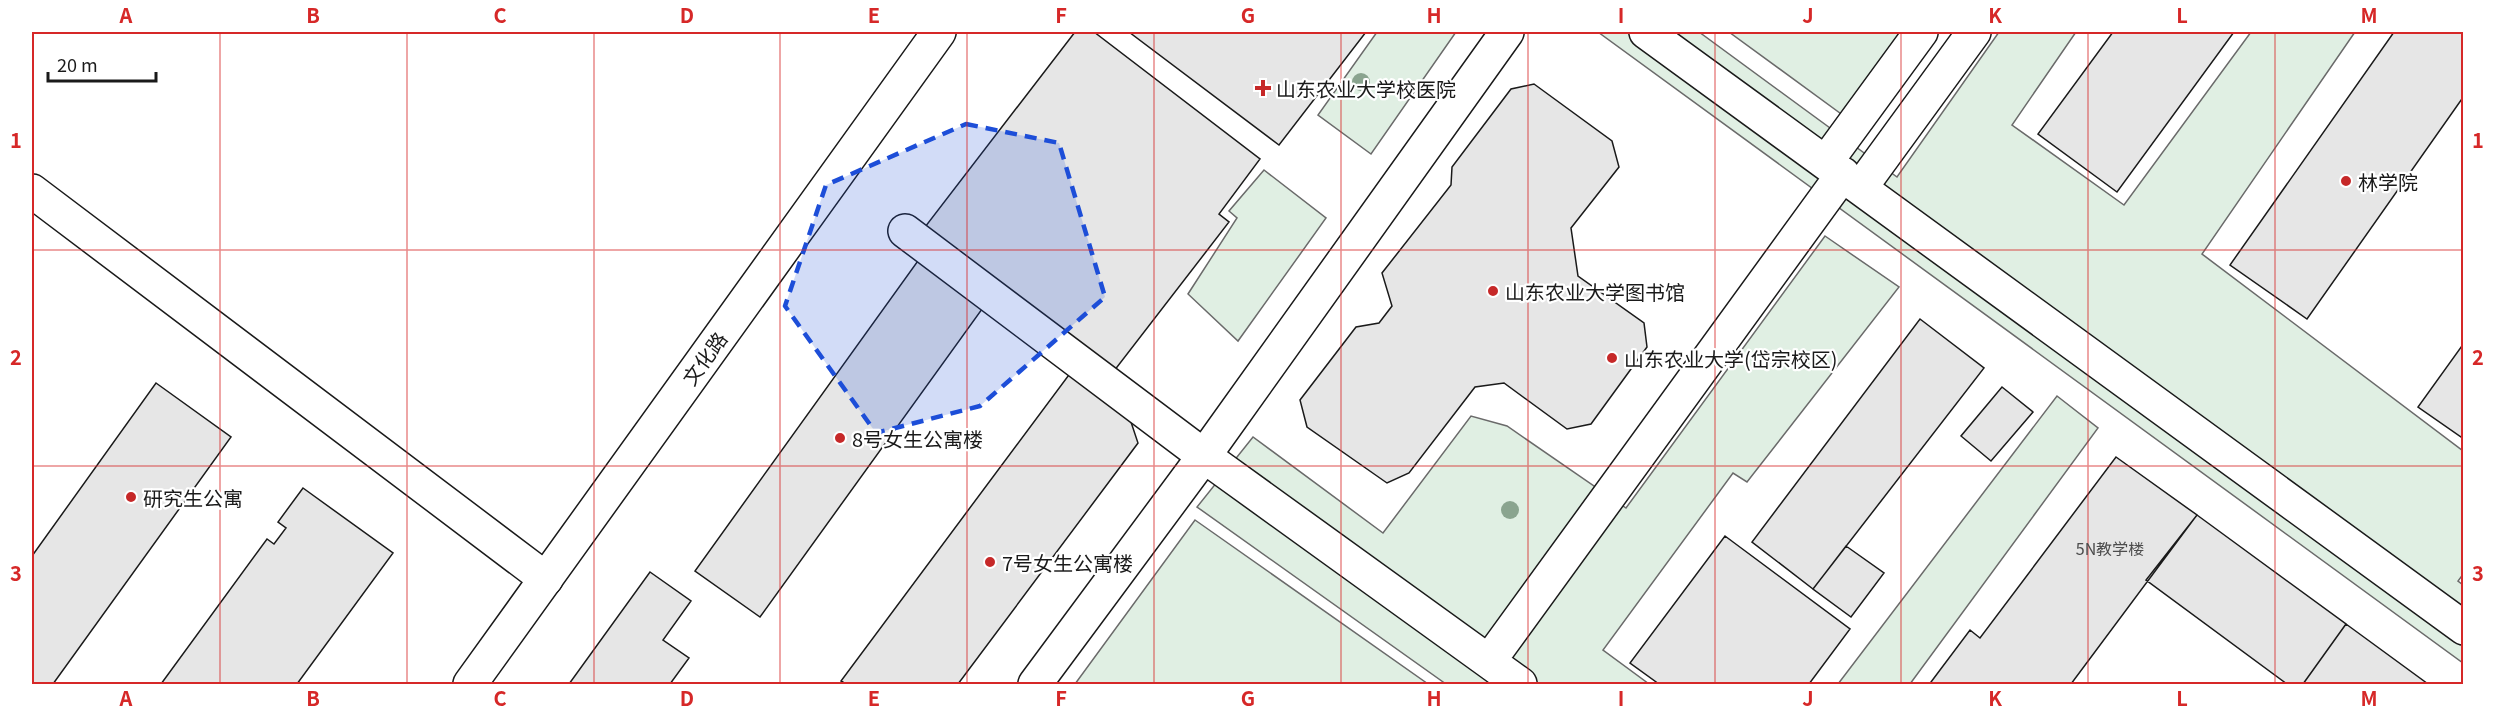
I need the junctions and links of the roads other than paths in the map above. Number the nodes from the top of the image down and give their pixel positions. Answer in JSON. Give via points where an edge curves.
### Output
{"nodes":[{"id":1,"x":939,"y":32,"type":"edge"},
{"id":2,"x":1507,"y":32,"type":"edge"},
{"id":3,"x":1646,"y":32,"type":"edge"},
{"id":4,"x":1921,"y":32,"type":"edge"},
{"id":5,"x":1974,"y":32,"type":"edge"},
{"id":6,"x":1843,"y":174,"type":"junction"},
{"id":7,"x":32,"y":191,"type":"edge"},
{"id":8,"x":905,"y":231,"type":"dead end"},
{"id":9,"x":1204,"y":456,"type":"junction"},
{"id":10,"x":546,"y":579,"type":"junction"},
{"id":11,"x":2463,"y":628,"type":"edge"},
{"id":12,"x":1488,"y":661,"type":"junction"},
{"id":13,"x":470,"y":684,"type":"edge"},
{"id":14,"x":1035,"y":684,"type":"edge"},
{"id":15,"x":1520,"y":684,"type":"edge"}],
"edges":[{"from":1,"to":10,"type":"street","name":"文化路"},
{"from":2,"to":9,"type":"street"},
{"from":3,"to":6,"type":"street"},
{"from":4,"to":6,"type":"street"},
{"from":5,"to":6,"type":"street"},
{"from":6,"to":11,"type":"street"},
{"from":6,"to":12,"type":"street"},
{"from":7,"to":10,"type":"street"},
{"from":8,"to":9,"type":"street"},
{"from":9,"to":12,"type":"street"},
{"from":9,"to":14,"type":"street"},
{"from":10,"to":13,"type":"street","name":"文化路"},
{"from":12,"to":15,"type":"street"}]}
